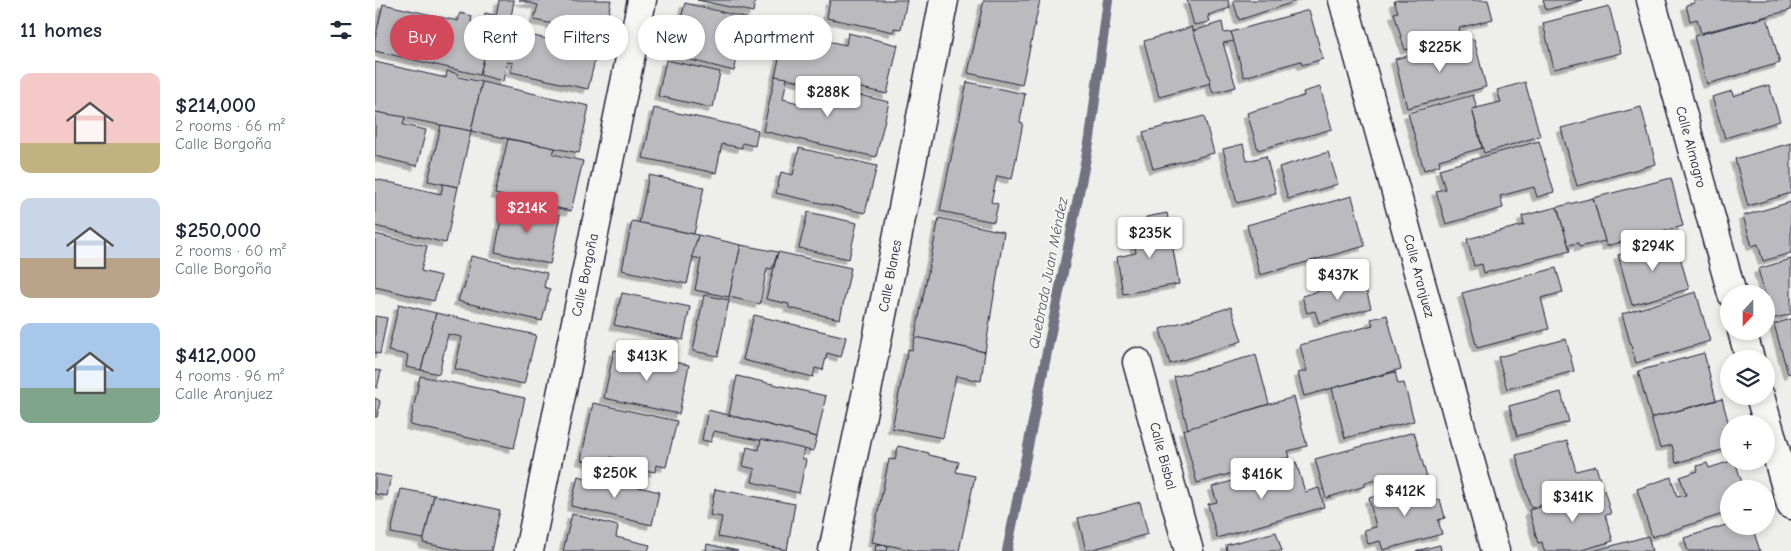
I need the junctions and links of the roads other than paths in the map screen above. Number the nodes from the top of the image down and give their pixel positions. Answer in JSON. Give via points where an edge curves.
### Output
{"nodes":[{"id":1,"x":642,"y":0,"type":"edge"},
{"id":2,"x":944,"y":0,"type":"edge"},
{"id":3,"x":1343,"y":0,"type":"edge"},
{"id":4,"x":1651,"y":0,"type":"edge"},
{"id":5,"x":1729,"y":285,"type":"edge"},
{"id":6,"x":1137,"y":362,"type":"dead end"},
{"id":7,"x":1763,"y":405,"type":"edge"},
{"id":8,"x":1791,"y":505,"type":"edge"},
{"id":9,"x":529,"y":551,"type":"edge"},
{"id":10,"x":833,"y":551,"type":"edge"},
{"id":11,"x":1189,"y":551,"type":"edge"},
{"id":12,"x":1495,"y":551,"type":"edge"}],
"edges":[{"from":1,"to":9,"type":"street","name":"Calle Borgoña"},
{"from":2,"to":10,"type":"street","name":"Calle Blanes"},
{"from":3,"to":12,"type":"street","name":"Calle Aranjuez"},
{"from":4,"to":5,"type":"street","name":"Calle Almagro"},
{"from":6,"to":11,"type":"street","name":"Calle Bisbal"},
{"from":7,"to":8,"type":"street"}]}
